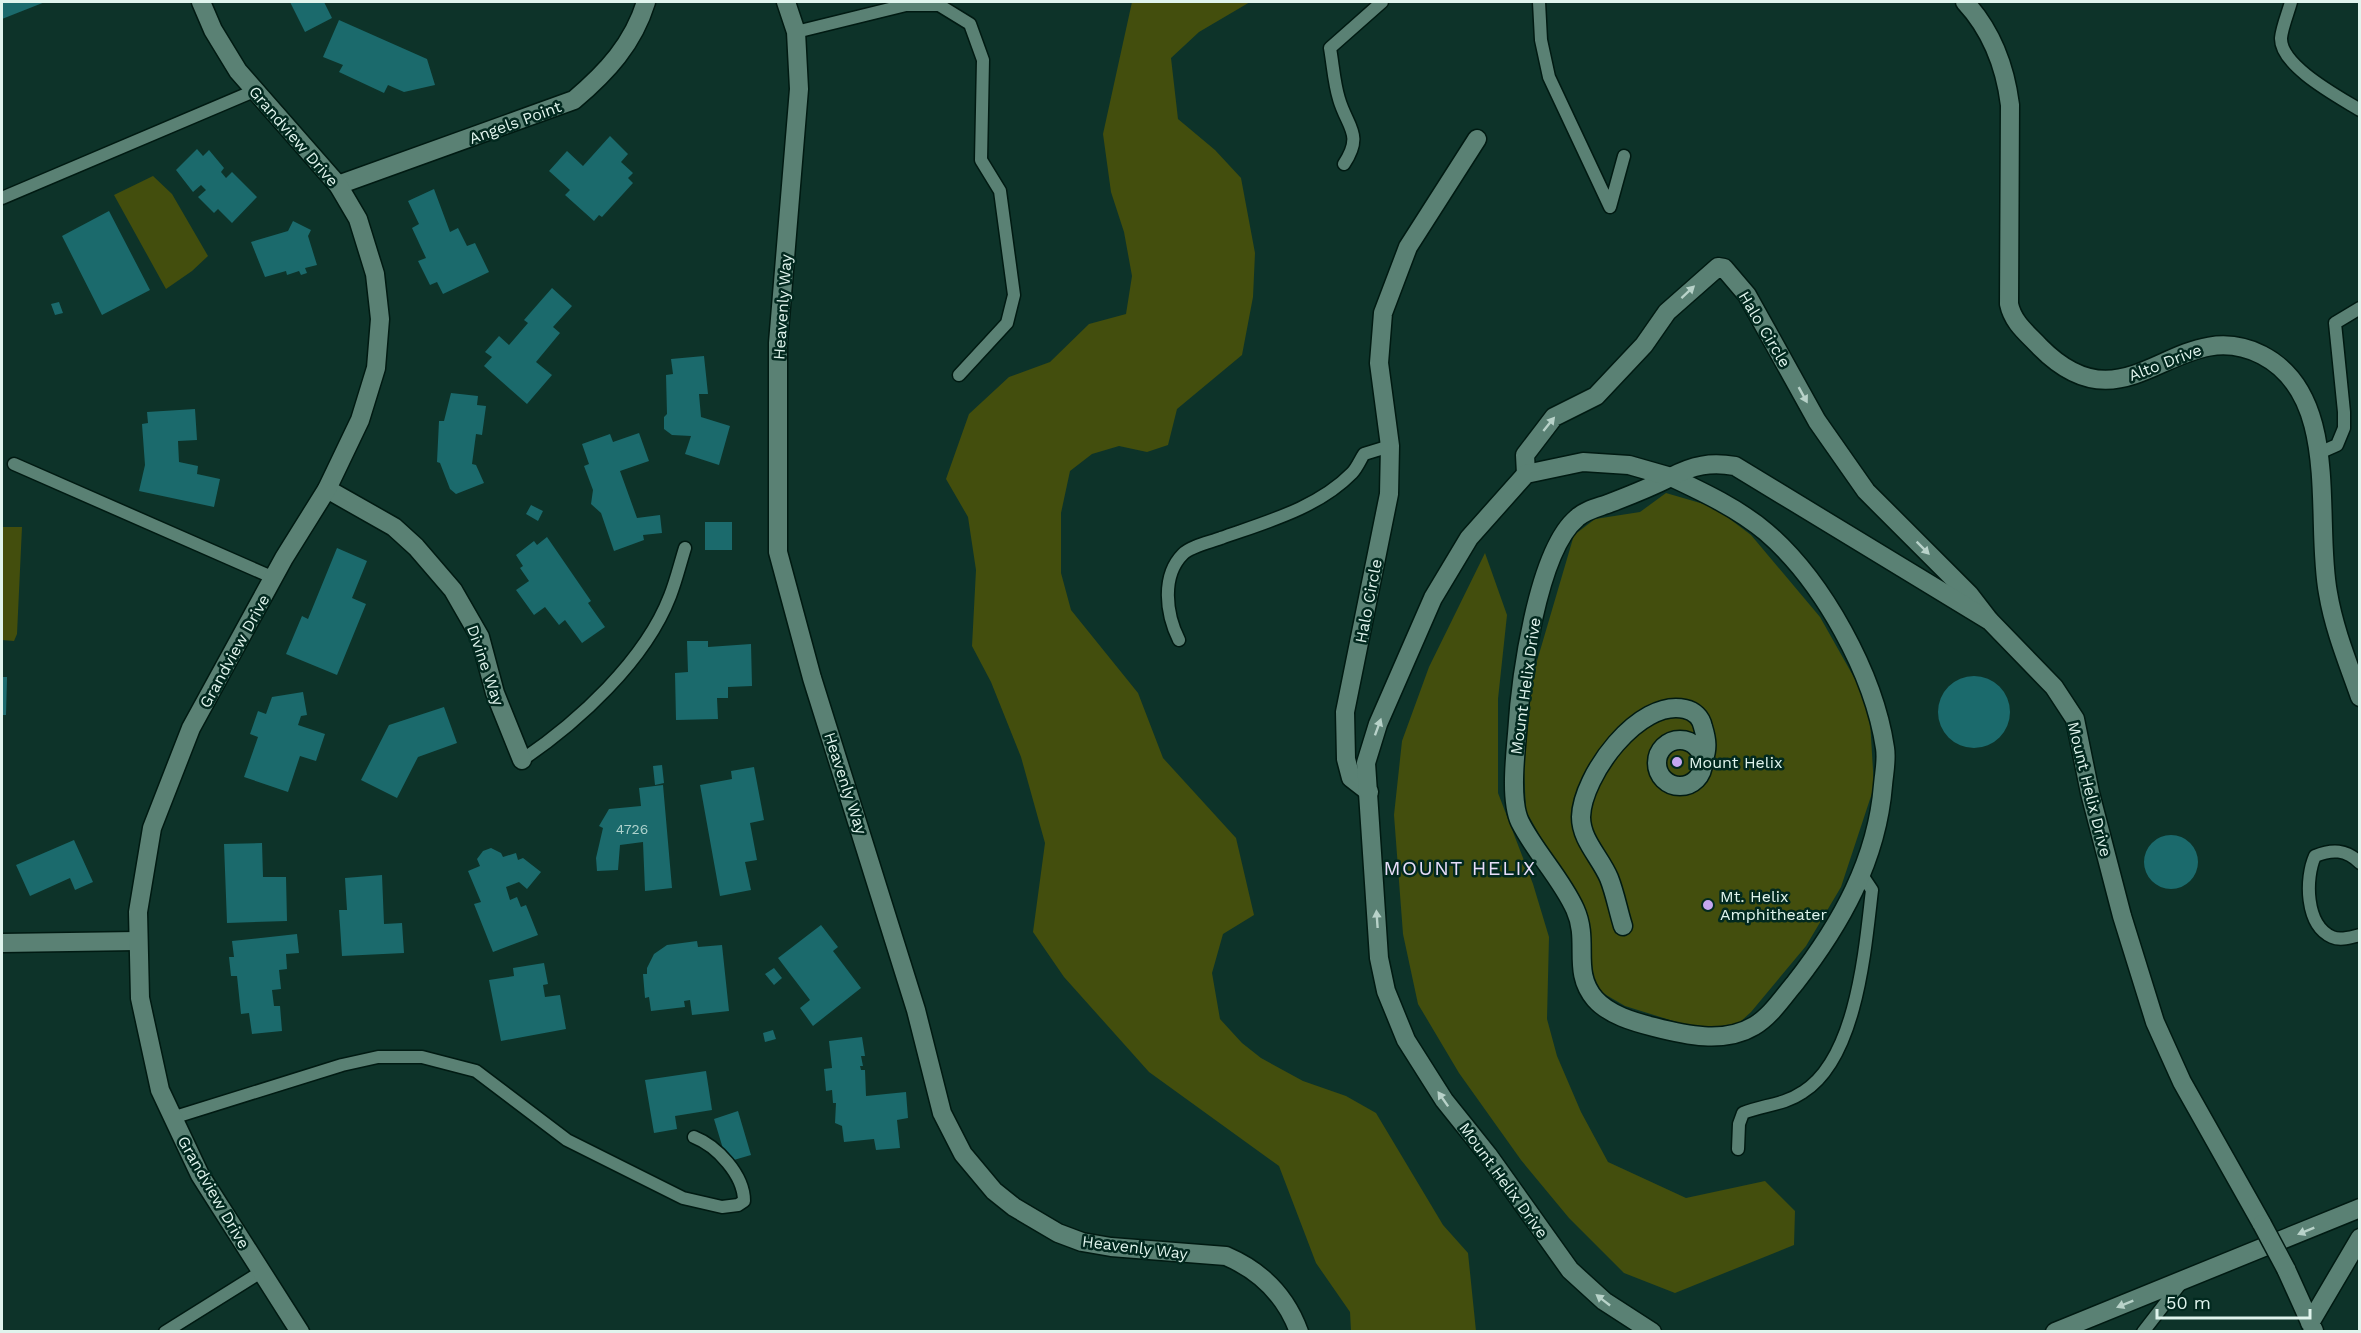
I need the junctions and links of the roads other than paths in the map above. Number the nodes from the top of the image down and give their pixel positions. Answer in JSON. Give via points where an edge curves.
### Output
{"nodes":[{"id":1,"x":201,"y":2,"type":"edge"},
{"id":2,"x":646,"y":2,"type":"edge"},
{"id":3,"x":786,"y":2,"type":"edge"},
{"id":4,"x":1382,"y":2,"type":"edge"},
{"id":5,"x":1539,"y":2,"type":"edge"},
{"id":6,"x":1965,"y":2,"type":"edge"},
{"id":7,"x":2291,"y":2,"type":"edge"},
{"id":8,"x":796,"y":32,"type":"junction"},
{"id":9,"x":254,"y":91,"type":"junction"},
{"id":10,"x":2360,"y":110,"type":"edge"},
{"id":11,"x":1477,"y":139,"type":"dead end"},
{"id":12,"x":1624,"y":156,"type":"dead end"},
{"id":13,"x":1344,"y":164,"type":"dead end"},
{"id":14,"x":338,"y":185,"type":"junction"},
{"id":15,"x":2,"y":198,"type":"edge"},
{"id":16,"x":2360,"y":308,"type":"edge"},
{"id":17,"x":959,"y":375,"type":"dead end"},
{"id":18,"x":1390,"y":446,"type":"junction"},
{"id":19,"x":2319,"y":453,"type":"junction"},
{"id":20,"x":14,"y":464,"type":"dead end"},
{"id":21,"x":1526,"y":474,"type":"junction"},
{"id":22,"x":1671,"y":477,"type":"junction"},
{"id":23,"x":327,"y":489,"type":"junction"},
{"id":24,"x":685,"y":548,"type":"dead end"},
{"id":25,"x":274,"y":578,"type":"junction"},
{"id":26,"x":1990,"y":621,"type":"junction"},
{"id":27,"x":1179,"y":640,"type":"dead end"},
{"id":28,"x":2360,"y":697,"type":"edge"},
{"id":29,"x":522,"y":760,"type":"joint"},
{"id":30,"x":1703,"y":762,"type":"dead end"},
{"id":31,"x":1369,"y":792,"type":"junction"},
{"id":32,"x":2360,"y":863,"type":"edge"},
{"id":33,"x":1862,"y":876,"type":"junction"},
{"id":34,"x":1623,"y":926,"type":"dead end"},
{"id":35,"x":2360,"y":935,"type":"edge"},
{"id":36,"x":137,"y":941,"type":"junction"},
{"id":37,"x":2,"y":943,"type":"edge"},
{"id":38,"x":172,"y":1118,"type":"junction"},
{"id":39,"x":694,"y":1137,"type":"dead end"},
{"id":40,"x":1738,"y":1149,"type":"dead end"},
{"id":41,"x":2360,"y":1208,"type":"edge"},
{"id":42,"x":2360,"y":1238,"type":"edge"},
{"id":43,"x":261,"y":1272,"type":"junction"},
{"id":44,"x":2183,"y":1281,"type":"junction"},
{"id":45,"x":2312,"y":1327,"type":"edge"},
{"id":46,"x":165,"y":1332,"type":"edge"},
{"id":47,"x":300,"y":1332,"type":"edge"},
{"id":48,"x":1299,"y":1332,"type":"edge"},
{"id":49,"x":1652,"y":1332,"type":"edge"},
{"id":50,"x":2055,"y":1332,"type":"edge"},
{"id":51,"x":2143,"y":1332,"type":"edge"}],
"edges":[{"from":1,"to":9,"type":"street","name":"Grandview Drive","via":[[225,51]]},
{"from":2,"to":14,"type":"street","name":"Angels Point","via":[[621,53],[602,77],[574,100]]},
{"from":3,"to":8,"type":"street","name":"Heavenly Way"},
{"from":4,"to":13,"type":"lane","via":[[1329,48],[1339,100],[1353,127],[1353,150]]},
{"from":5,"to":12,"type":"lane","via":[[1541,40],[1549,77],[1610,207]]},
{"from":6,"to":19,"type":"street","name":"Alto Drive","via":[[1993,43],[2007,83],[2008,304],[2012,318],[2054,360],[2069,370],[2101,379],[2134,376],[2176,355],[2203,347],[2231,346],[2260,354],[2296,382],[2312,417]]},
{"from":7,"to":10,"type":"lane","via":[[2281,39],[2286,54],[2312,80]]},
{"from":8,"to":17,"type":"lane","via":[[906,5],[939,6],[970,24],[984,60],[981,159],[1000,191],[1014,295],[1006,323]]},
{"from":8,"to":48,"type":"street","name":"Heavenly Way","via":[[799,89],[778,343],[778,552],[812,678],[910,989],[942,1113],[977,1172],[994,1191],[1035,1222],[1082,1242],[1226,1256],[1268,1282],[1289,1308]]},
{"from":9,"to":14,"type":"street","name":"Grandview Drive"},
{"from":9,"to":15,"type":"lane"},
{"from":11,"to":18,"type":"street","name":"Halo Circle","via":[[1408,247],[1383,313],[1379,363]]},
{"from":14,"to":23,"type":"street","name":"Grandview Drive","via":[[358,219],[375,274],[380,330],[369,394]]},
{"from":16,"to":19,"type":"lane","via":[[2335,323],[2344,428],[2337,445]]},
{"from":18,"to":27,"type":"lane","via":[[1364,454],[1355,471],[1330,492],[1283,515],[1184,552],[1171,573],[1168,592],[1168,612]]},
{"from":18,"to":31,"type":"street","name":"Halo Circle","via":[[1389,494],[1345,712],[1346,759],[1351,778]]},
{"from":19,"to":28,"type":"street","name":"Alto Drive","via":[[2328,592],[2341,647]]},
{"from":20,"to":25,"type":"lane"},
{"from":21,"to":22,"type":"street","name":"Mount Helix Drive","via":[[1583,462],[1629,465]]},
{"from":21,"to":26,"type":"street","name":"Halo Circle","one_way":true,"via":[[1525,455],[1554,417],[1596,396],[1644,345],[1668,312],[1718,267],[1724,268],[1747,295],[1817,421],[1866,491],[1969,594]]},
{"from":31,"to":21,"type":"street","name":"Mount Helix Drive","one_way":true,"via":[[1366,763],[1378,724],[1433,598],[1469,538]]},
{"from":22,"to":26,"type":"street","name":"Mount Helix Drive","via":[[1689,467],[1736,465]]},
{"from":22,"to":33,"type":"street","name":"Mount Helix Drive","via":[[1766,532],[1799,568],[1842,628],[1875,702],[1886,753],[1880,819]]},
{"from":22,"to":33,"type":"street","name":"Mount Helix Drive","via":[[1580,515],[1564,531],[1554,549],[1534,617],[1514,767],[1518,819],[1576,910],[1584,946],[1581,967],[1585,985],[1598,1003],[1628,1020],[1676,1033],[1701,1037],[1727,1035],[1754,1026],[1805,969]]},
{"from":23,"to":25,"type":"street","name":"Grandview Drive"},
{"from":23,"to":29,"type":"street","name":"Divine Way","via":[[394,527],[453,590],[480,637],[495,693]]},
{"from":24,"to":29,"type":"lane","via":[[669,598],[648,638],[595,702]]},
{"from":25,"to":36,"type":"street","name":"Grandview Drive","via":[[191,728],[152,828]]},
{"from":26,"to":45,"type":"street","name":"Mount Helix Drive","bridge":true,"via":[[2054,687],[2075,719],[2119,904],[2155,1022],[2182,1082],[2286,1269]]},
{"from":30,"to":34,"type":"street","via":[[1707,740],[1693,711],[1678,707],[1659,709],[1621,738],[1589,784],[1582,806],[1583,833],[1608,876]]},
{"from":49,"to":31,"type":"street","name":"Mount Helix Drive","one_way":true,"via":[[1604,1301],[1570,1270],[1444,1100],[1406,1040],[1386,991],[1380,958]]},
{"from":32,"to":35,"type":"lane","via":[[2351,855],[2327,851],[2315,856],[2308,870],[2310,906],[2324,932],[2344,939]]},
{"from":33,"to":40,"type":"lane","via":[[1872,890],[1866,937],[1852,1008],[1837,1056],[1823,1076],[1805,1091],[1782,1103],[1743,1113]]},
{"from":36,"to":37,"type":"street"},
{"from":36,"to":38,"type":"street","name":"Grandview Drive","via":[[140,998],[160,1090]]},
{"from":38,"to":39,"type":"lane","via":[[342,1065],[378,1057],[422,1057],[476,1071],[567,1140],[634,1170],[683,1198],[722,1207],[744,1201],[744,1190],[733,1171],[709,1143]]},
{"from":38,"to":43,"type":"street","name":"Grandview Drive","via":[[200,1175]]},
{"from":41,"to":44,"type":"street","one_way":true},
{"from":42,"to":45,"type":"street"},
{"from":43,"to":46,"type":"lane"},
{"from":43,"to":47,"type":"street","name":"Grandview Drive"},
{"from":44,"to":50,"type":"street","one_way":true},
{"from":44,"to":51,"type":"lane"}]}
